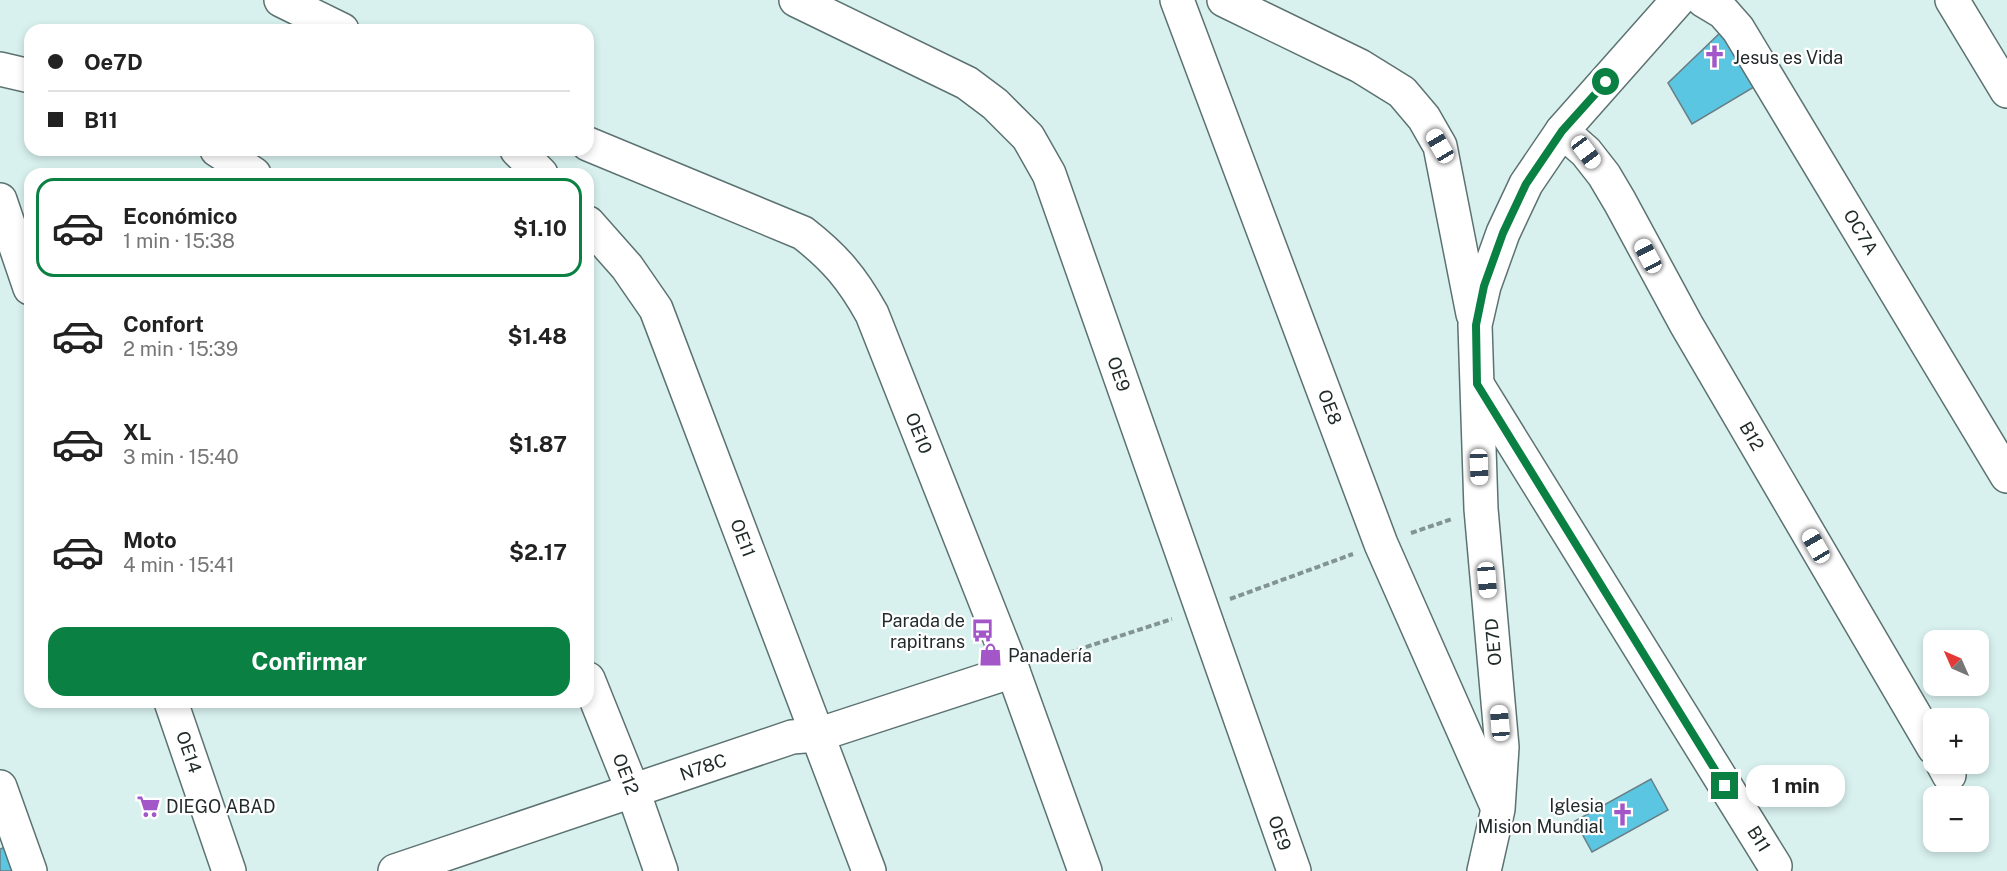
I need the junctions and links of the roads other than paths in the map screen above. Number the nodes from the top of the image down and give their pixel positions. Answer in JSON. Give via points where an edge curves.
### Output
{"nodes":[{"id":1,"x":281,"y":0,"type":"edge"},
{"id":2,"x":796,"y":0,"type":"edge"},
{"id":3,"x":1177,"y":0,"type":"edge"},
{"id":4,"x":1224,"y":0,"type":"edge"},
{"id":5,"x":1678,"y":0,"type":"edge"},
{"id":6,"x":1703,"y":0,"type":"edge"},
{"id":7,"x":1952,"y":0,"type":"edge"},
{"id":8,"x":330,"y":24,"type":"edge"},
{"id":9,"x":0,"y":69,"type":"edge"},
{"id":10,"x":24,"y":75,"type":"edge"},
{"id":11,"x":2007,"y":91,"type":"edge"},
{"id":12,"x":1562,"y":131,"type":"junction"},
{"id":13,"x":594,"y":146,"type":"edge"},
{"id":14,"x":226,"y":156,"type":"edge"},
{"id":15,"x":523,"y":156,"type":"edge"},
{"id":16,"x":244,"y":168,"type":"edge"},
{"id":17,"x":535,"y":168,"type":"edge"},
{"id":18,"x":0,"y":200,"type":"edge"},
{"id":19,"x":594,"y":229,"type":"edge"},
{"id":20,"x":24,"y":270,"type":"edge"},
{"id":21,"x":1476,"y":325,"type":"junction"},
{"id":22,"x":1477,"y":384,"type":"junction"},
{"id":23,"x":2007,"y":476,"type":"edge"},
{"id":24,"x":1013,"y":671,"type":"junction"},
{"id":25,"x":594,"y":694,"type":"edge"},
{"id":26,"x":173,"y":708,"type":"edge"},
{"id":27,"x":1923,"y":729,"type":"edge"},
{"id":28,"x":817,"y":735,"type":"junction"},
{"id":29,"x":0,"y":787,"type":"edge"},
{"id":30,"x":633,"y":791,"type":"junction"},
{"id":31,"x":1498,"y":809,"type":"junction"},
{"id":32,"x":444,"y":863,"type":"edge"},
{"id":33,"x":1775,"y":866,"type":"dead end"},
{"id":34,"x":30,"y":871,"type":"edge"},
{"id":35,"x":229,"y":871,"type":"edge"},
{"id":36,"x":395,"y":871,"type":"edge"},
{"id":37,"x":661,"y":871,"type":"edge"},
{"id":38,"x":869,"y":871,"type":"edge"},
{"id":39,"x":1085,"y":871,"type":"edge"},
{"id":40,"x":1294,"y":871,"type":"edge"},
{"id":41,"x":1484,"y":871,"type":"edge"}],
"edges":[{"from":1,"to":8,"type":"street"},
{"from":2,"to":40,"type":"street","name":"OE9","via":[[967,83],[1028,137],[1049,174]]},
{"from":3,"to":31,"type":"street","name":"OE8","via":[[1381,544]]},
{"from":4,"to":21,"type":"street","via":[[1360,66],[1402,92],[1424,118],[1440,146]]},
{"from":5,"to":12,"type":"street","name":"OE7D"},
{"from":6,"to":23,"type":"street","name":"OC7A","via":[[1723,12],[1738,29]]},
{"from":7,"to":11,"type":"street"},
{"from":9,"to":10,"type":"street"},
{"from":12,"to":21,"type":"street","name":"OE7D","via":[[1526,184],[1512,214],[1484,286]]},
{"from":12,"to":27,"type":"street","name":"B12","via":[[1586,152],[1614,193]]},
{"from":13,"to":24,"type":"street","name":"OE10","via":[[802,232],[831,255],[857,286],[872,314]]},
{"from":14,"to":16,"type":"street"},
{"from":15,"to":17,"type":"street"},
{"from":18,"to":20,"type":"street"},
{"from":19,"to":28,"type":"street","name":"OE11","via":[[656,309]]},
{"from":21,"to":22,"type":"street","name":"OE7D"},
{"from":22,"to":31,"type":"street","name":"OE7D","via":[[1481,509],[1502,747]]},
{"from":22,"to":33,"type":"street","name":"B11"},
{"from":24,"to":28,"type":"street","name":"N78C"},
{"from":24,"to":39,"type":"street","name":"OE10"},
{"from":25,"to":30,"type":"street","name":"OE12"},
{"from":26,"to":35,"type":"street","name":"OE14"},
{"from":28,"to":30,"type":"street","name":"N78C","via":[[792,737]]},
{"from":28,"to":38,"type":"street","name":"OE11"},
{"from":29,"to":34,"type":"street"},
{"from":30,"to":32,"type":"street","name":"N78C"},
{"from":30,"to":37,"type":"street","name":"OE12"},
{"from":31,"to":41,"type":"street","name":"OE7D"},
{"from":32,"to":36,"type":"street","name":"N78C"}]}
